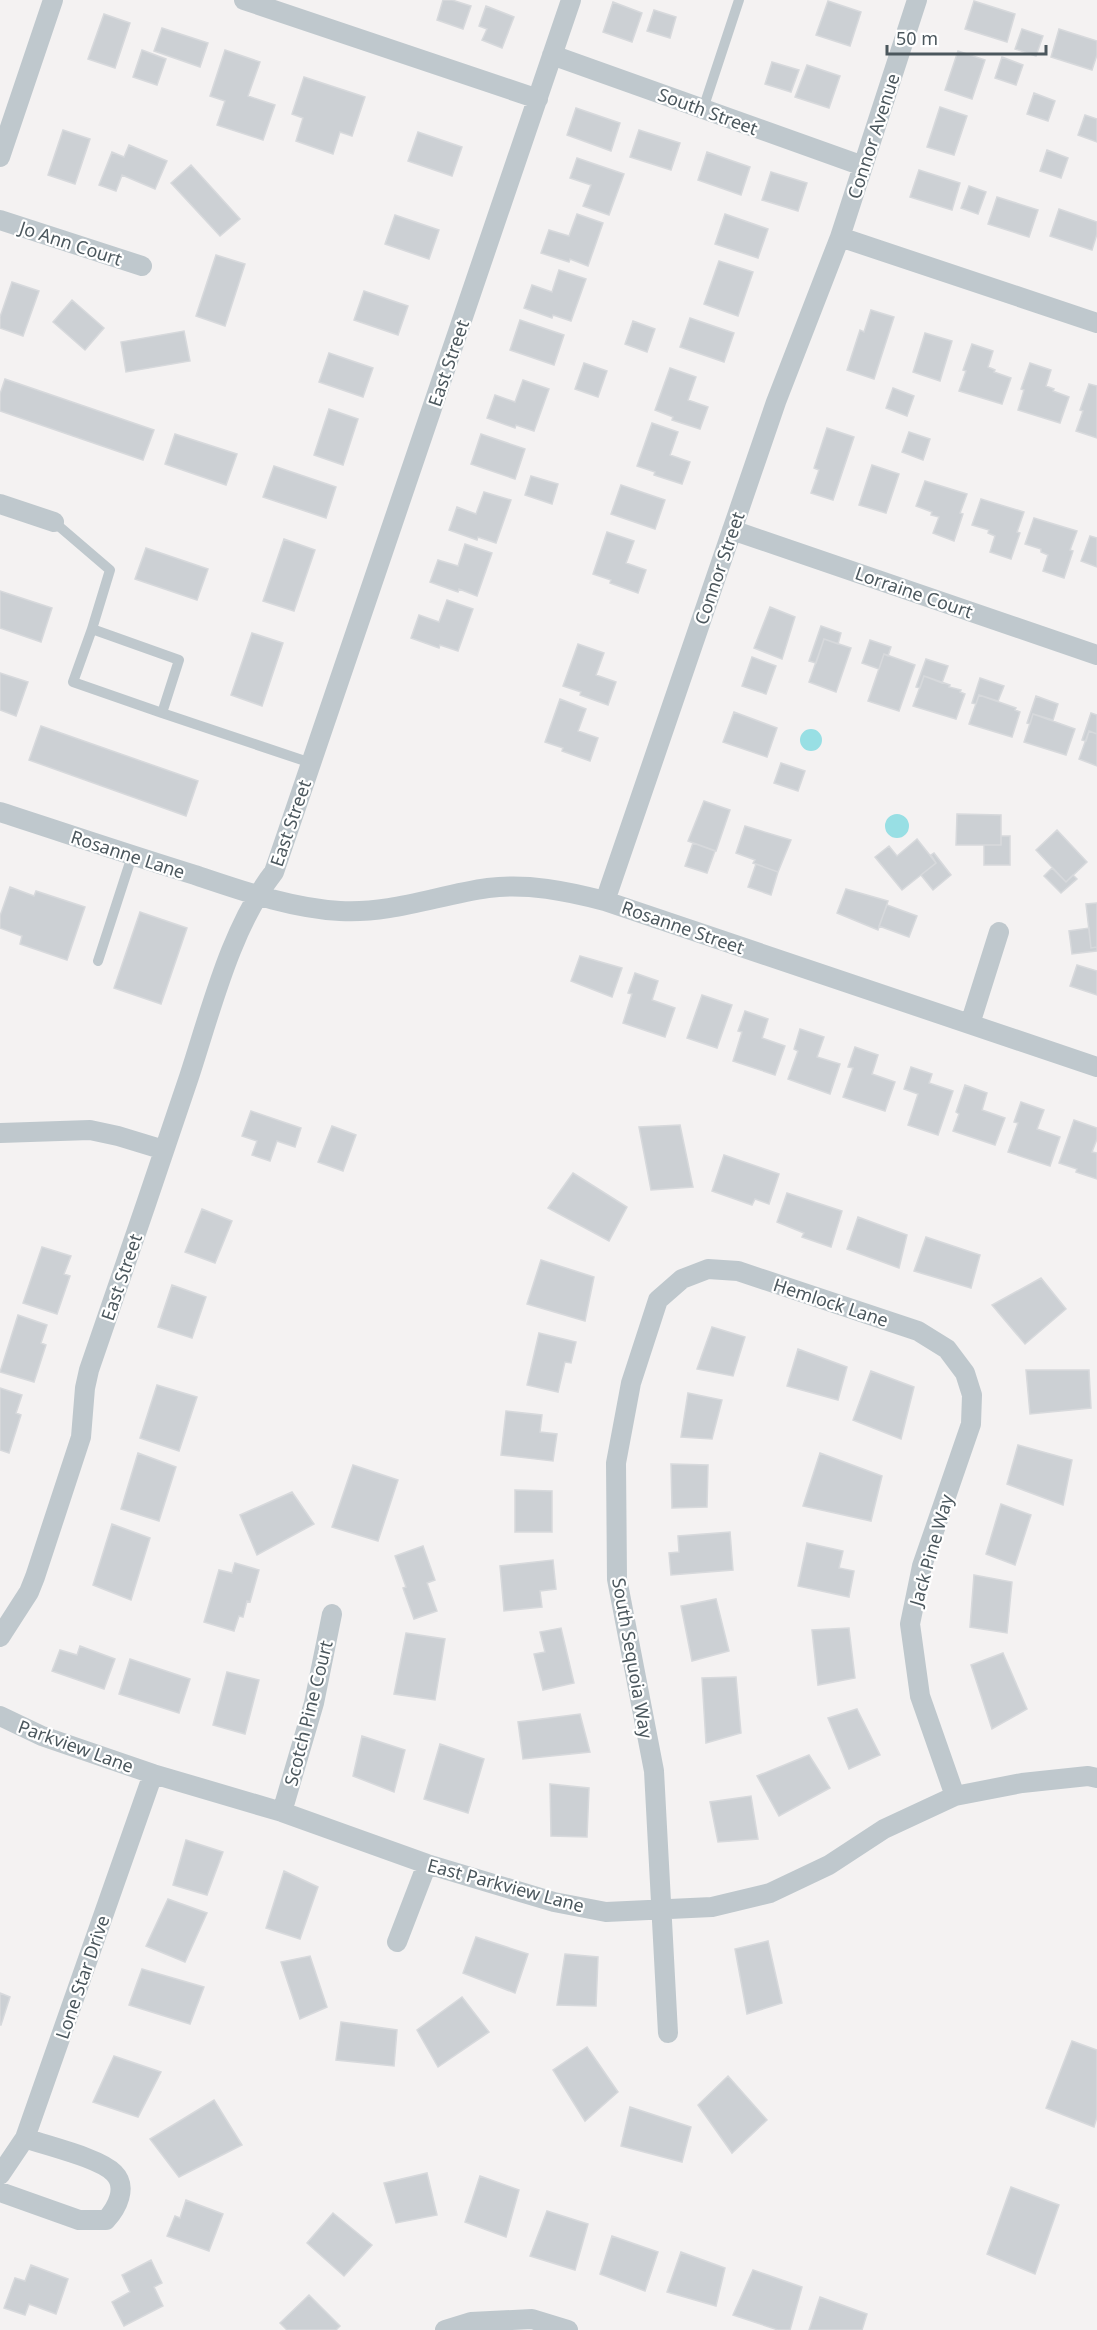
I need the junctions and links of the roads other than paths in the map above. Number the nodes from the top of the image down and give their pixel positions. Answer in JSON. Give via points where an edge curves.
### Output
{"nodes":[{"id":1,"x":53,"y":0,"type":"edge"},
{"id":2,"x":244,"y":0,"type":"edge"},
{"id":3,"x":571,"y":0,"type":"edge"},
{"id":4,"x":739,"y":0,"type":"edge"},
{"id":5,"x":917,"y":0,"type":"edge"},
{"id":6,"x":552,"y":56,"type":"junction"},
{"id":7,"x":538,"y":99,"type":"junction"},
{"id":8,"x":703,"y":109,"type":"junction"},
{"id":9,"x":0,"y":157,"type":"edge"},
{"id":10,"x":863,"y":166,"type":"junction"},
{"id":11,"x":0,"y":220,"type":"edge"},
{"id":12,"x":840,"y":237,"type":"junction"},
{"id":13,"x":142,"y":266,"type":"dead end"},
{"id":14,"x":1097,"y":322,"type":"edge"},
{"id":15,"x":0,"y":504,"type":"edge"},
{"id":16,"x":54,"y":522,"type":"joint"},
{"id":17,"x":732,"y":530,"type":"junction"},
{"id":18,"x":92,"y":629,"type":"junction"},
{"id":19,"x":1097,"y":655,"type":"edge"},
{"id":20,"x":162,"y":713,"type":"junction"},
{"id":21,"x":311,"y":764,"type":"junction"},
{"id":22,"x":0,"y":812,"type":"edge"},
{"id":23,"x":132,"y":856,"type":"junction"},
{"id":24,"x":256,"y":895,"type":"junction"},
{"id":25,"x":605,"y":901,"type":"junction"},
{"id":26,"x":999,"y":932,"type":"dead end"},
{"id":27,"x":98,"y":961,"type":"dead end"},
{"id":28,"x":970,"y":1024,"type":"junction"},
{"id":29,"x":1097,"y":1067,"type":"edge"},
{"id":30,"x":0,"y":1133,"type":"edge"},
{"id":31,"x":164,"y":1150,"type":"junction"},
{"id":32,"x":682,"y":1279,"type":"joint"},
{"id":33,"x":965,"y":1373,"type":"joint"},
{"id":34,"x":332,"y":1614,"type":"dead end"},
{"id":35,"x":0,"y":1637,"type":"edge"},
{"id":36,"x":0,"y":1716,"type":"edge"},
{"id":37,"x":153,"y":1774,"type":"junction"},
{"id":38,"x":1097,"y":1778,"type":"edge"},
{"id":39,"x":955,"y":1796,"type":"junction"},
{"id":40,"x":282,"y":1812,"type":"junction"},
{"id":41,"x":427,"y":1864,"type":"junction"},
{"id":42,"x":660,"y":1909,"type":"junction"},
{"id":43,"x":397,"y":1942,"type":"dead end"},
{"id":44,"x":668,"y":2033,"type":"dead end"},
{"id":45,"x":26,"y":2138,"type":"junction"},
{"id":46,"x":0,"y":2175,"type":"edge"},
{"id":47,"x":0,"y":2192,"type":"edge"},
{"id":48,"x":445,"y":2330,"type":"edge"},
{"id":49,"x":568,"y":2330,"type":"edge"}],
"edges":[{"from":1,"to":9,"type":"street"},
{"from":2,"to":7,"type":"street"},
{"from":3,"to":6,"type":"street","name":"East Street"},
{"from":4,"to":8,"type":"lane"},
{"from":5,"to":10,"type":"street","name":"Connor Avenue"},
{"from":6,"to":7,"type":"street","name":"East Street"},
{"from":6,"to":8,"type":"street","name":"South Street"},
{"from":7,"to":21,"type":"street","name":"East Street"},
{"from":8,"to":10,"type":"street","name":"South Street"},
{"from":10,"to":12,"type":"street","name":"Connor Avenue"},
{"from":11,"to":13,"type":"street","name":"Jo Ann Court"},
{"from":12,"to":14,"type":"street"},
{"from":12,"to":17,"type":"street","name":"Connor Street"},
{"from":15,"to":16,"type":"street"},
{"from":16,"to":18,"type":"lane","via":[[110,570]]},
{"from":17,"to":19,"type":"street","name":"Lorraine Court"},
{"from":17,"to":25,"type":"street","name":"Connor Street"},
{"from":18,"to":20,"type":"lane","via":[[179,660]]},
{"from":18,"to":20,"type":"lane","via":[[73,682]]},
{"from":20,"to":21,"type":"lane"},
{"from":21,"to":24,"type":"street","name":"East Street","via":[[274,872]]},
{"from":22,"to":23,"type":"street","name":"Rosanne Lane"},
{"from":23,"to":24,"type":"street","name":"Rosanne Lane"},
{"from":23,"to":27,"type":"lane"},
{"from":24,"to":25,"type":"street","name":"Rosanne Street","via":[[302,907],[355,911],[380,911],[474,891],[514,887],[548,888]]},
{"from":24,"to":31,"type":"street","name":"East Street","via":[[238,933]]},
{"from":25,"to":28,"type":"street","name":"Rosanne Street"},
{"from":26,"to":28,"type":"street"},
{"from":28,"to":29,"type":"street","name":"Rosanne Street"},
{"from":30,"to":31,"type":"street","via":[[90,1130]]},
{"from":31,"to":35,"type":"street","name":"East Street","via":[[89,1370],[81,1437],[35,1577]]},
{"from":32,"to":33,"type":"street","name":"Hemlock Lane","via":[[708,1269],[738,1271],[851,1308],[918,1331],[947,1349]]},
{"from":32,"to":42,"type":"street","name":"South Sequoia Way","via":[[657,1300],[631,1383],[616,1463],[616,1579],[654,1771]]},
{"from":33,"to":39,"type":"street","name":"Jack Pine Way","via":[[972,1395],[971,1424],[922,1566],[910,1624],[920,1696]]},
{"from":34,"to":40,"type":"street","name":"Scotch Pine Court","via":[[314,1702]]},
{"from":36,"to":37,"type":"street","name":"Parkview Lane","via":[[42,1736]]},
{"from":37,"to":40,"type":"street","name":"East Parkview Lane"},
{"from":37,"to":45,"type":"street","name":"Lone Star Drive"},
{"from":38,"to":39,"type":"street","name":"East Parkview Lane","via":[[1022,1783]]},
{"from":39,"to":42,"type":"street","name":"East Parkview Lane","via":[[884,1829],[829,1865],[770,1893],[712,1907]]},
{"from":40,"to":41,"type":"street","name":"East Parkview Lane"},
{"from":41,"to":42,"type":"street","name":"East Parkview Lane","via":[[554,1902],[606,1912]]},
{"from":41,"to":43,"type":"street"},
{"from":42,"to":44,"type":"street","name":"South Sequoia Way"},
{"from":45,"to":46,"type":"street","name":"Lone Star Drive"},
{"from":45,"to":47,"type":"street","via":[[98,2163],[114,2174],[120,2184],[115,2211],[106,2220],[79,2220]]},
{"from":48,"to":49,"type":"street","via":[[471,2322],[532,2319]]}]}
